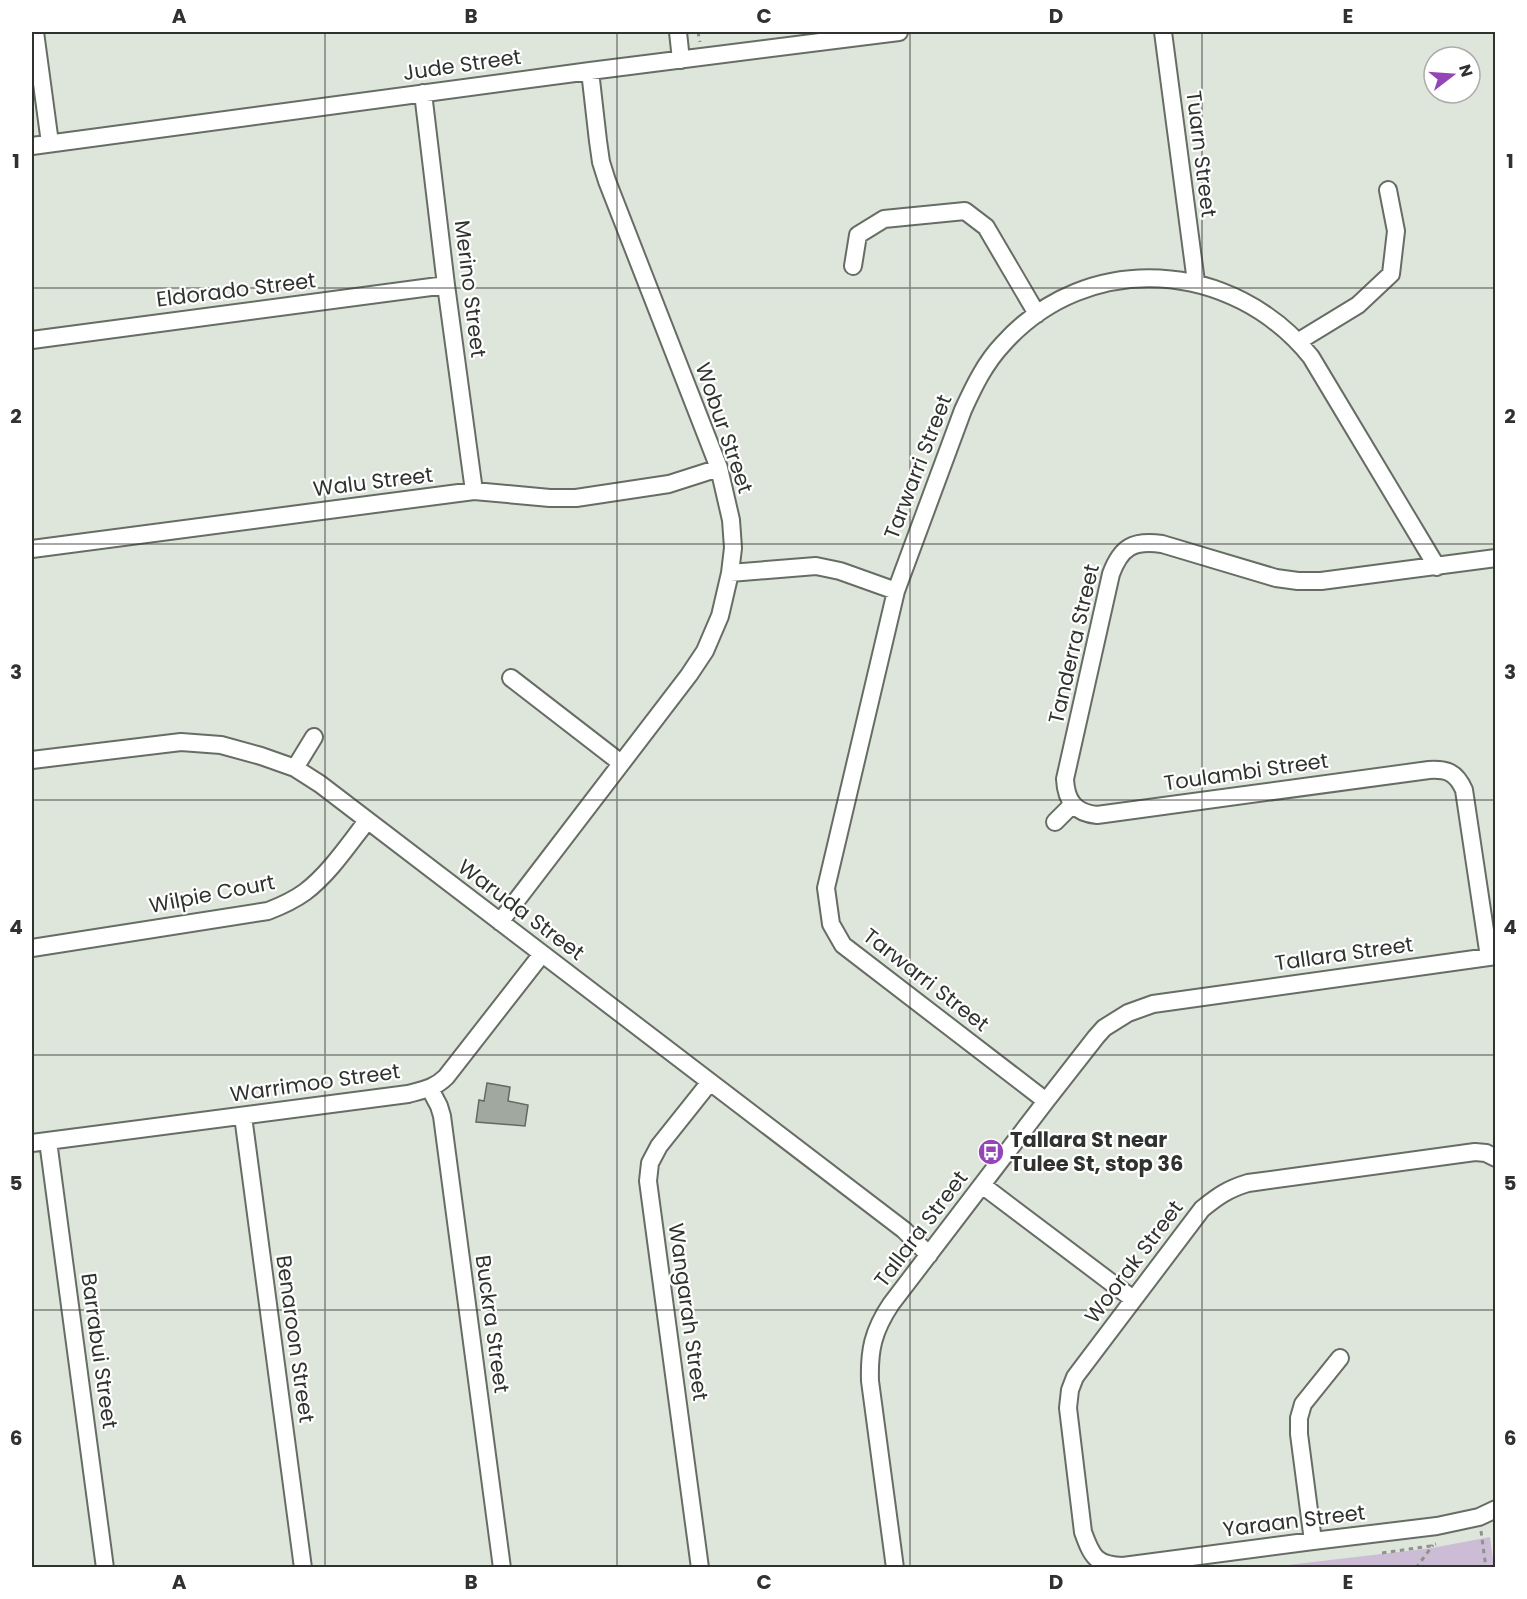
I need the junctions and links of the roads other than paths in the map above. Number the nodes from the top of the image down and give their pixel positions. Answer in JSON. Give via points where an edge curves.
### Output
{"nodes":[{"id":1,"x":35,"y":32,"type":"edge"},
{"id":2,"x":678,"y":32,"type":"edge"},
{"id":3,"x":899,"y":32,"type":"edge"},
{"id":4,"x":1163,"y":32,"type":"edge"},
{"id":5,"x":681,"y":60,"type":"junction"},
{"id":6,"x":590,"y":70,"type":"junction"},
{"id":7,"x":423,"y":93,"type":"junction"},
{"id":8,"x":50,"y":143,"type":"junction"},
{"id":9,"x":32,"y":146,"type":"edge"},
{"id":10,"x":1388,"y":190,"type":"dead end"},
{"id":11,"x":853,"y":266,"type":"dead end"},
{"id":12,"x":1196,"y":282,"type":"junction"},
{"id":13,"x":446,"y":285,"type":"junction"},
{"id":14,"x":1037,"y":314,"type":"junction"},
{"id":15,"x":32,"y":340,"type":"edge"},
{"id":16,"x":1299,"y":341,"type":"junction"},
{"id":17,"x":719,"y":468,"type":"junction"},
{"id":18,"x":474,"y":492,"type":"junction"},
{"id":19,"x":32,"y":549,"type":"edge"},
{"id":20,"x":1496,"y":558,"type":"edge"},
{"id":21,"x":1437,"y":567,"type":"junction"},
{"id":22,"x":730,"y":573,"type":"junction"},
{"id":23,"x":896,"y":591,"type":"junction"},
{"id":24,"x":511,"y":678,"type":"dead end"},
{"id":25,"x":315,"y":737,"type":"dead end"},
{"id":26,"x":1454,"y":756,"type":"dead end"},
{"id":27,"x":32,"y":760,"type":"edge"},
{"id":28,"x":621,"y":763,"type":"junction"},
{"id":29,"x":295,"y":768,"type":"junction"},
{"id":30,"x":1451,"y":773,"type":"junction"},
{"id":31,"x":1072,"y":805,"type":"junction"},
{"id":32,"x":367,"y":821,"type":"junction"},
{"id":33,"x":1055,"y":822,"type":"dead end"},
{"id":34,"x":500,"y":922,"type":"junction"},
{"id":35,"x":32,"y":948,"type":"edge"},
{"id":36,"x":542,"y":954,"type":"junction"},
{"id":37,"x":1492,"y":956,"type":"edge"},
{"id":38,"x":710,"y":1082,"type":"junction"},
{"id":39,"x":430,"y":1089,"type":"junction"},
{"id":40,"x":1046,"y":1101,"type":"junction"},
{"id":41,"x":243,"y":1116,"type":"junction"},
{"id":42,"x":40,"y":1142,"type":"edge"},
{"id":43,"x":1496,"y":1158,"type":"edge"},
{"id":44,"x":982,"y":1185,"type":"junction"},
{"id":45,"x":929,"y":1255,"type":"junction"},
{"id":46,"x":1133,"y":1299,"type":"junction"},
{"id":47,"x":1340,"y":1358,"type":"dead end"},
{"id":48,"x":1496,"y":1509,"type":"edge"},
{"id":49,"x":1313,"y":1541,"type":"junction"},
{"id":50,"x":1098,"y":1560,"type":"joint"},
{"id":51,"x":105,"y":1568,"type":"edge"},
{"id":52,"x":303,"y":1568,"type":"edge"},
{"id":53,"x":502,"y":1568,"type":"edge"},
{"id":54,"x":700,"y":1568,"type":"edge"},
{"id":55,"x":895,"y":1568,"type":"edge"}],
"edges":[{"from":1,"to":8,"type":"street"},
{"from":2,"to":5,"type":"street"},
{"from":3,"to":5,"type":"street","name":"Jude Street"},
{"from":4,"to":12,"type":"street","name":"Tuarn Street"},
{"from":5,"to":6,"type":"street","name":"Jude Street"},
{"from":6,"to":7,"type":"street","name":"Jude Street"},
{"from":6,"to":17,"type":"street","name":"Wobur Street","via":[[607,182]]},
{"from":7,"to":8,"type":"street","name":"Jude Street"},
{"from":7,"to":13,"type":"street","name":"Merino Street"},
{"from":8,"to":9,"type":"street","name":"Jude Street"},
{"from":10,"to":16,"type":"street","via":[[1396,231],[1391,274],[1358,306]]},
{"from":11,"to":14,"type":"street","via":[[858,235],[884,219],[965,211],[986,227]]},
{"from":12,"to":14,"type":"street","name":"Tarwarri Street","via":[[1118,280],[1075,293]]},
{"from":12,"to":16,"type":"street","name":"Tarwarri Street","via":[[1248,302]]},
{"from":13,"to":15,"type":"street","name":"Eldorado Street"},
{"from":13,"to":18,"type":"street","name":"Merino Street"},
{"from":14,"to":23,"type":"street","name":"Tarwarri Street","via":[[1003,343],[976,382]]},
{"from":16,"to":21,"type":"street","name":"Tarwarri Street"},
{"from":17,"to":18,"type":"street","name":"Walu Street","via":[[669,484],[576,498]]},
{"from":17,"to":22,"type":"street","name":"Wobur Street","via":[[731,520]]},
{"from":18,"to":19,"type":"street","name":"Walu Street"},
{"from":20,"to":21,"type":"street","name":"Tanderra Street"},
{"from":21,"to":31,"type":"street","name":"Tanderra Street","via":[[1298,581],[1162,544],[1132,544],[1116,561],[1112,574],[1065,779]]},
{"from":22,"to":23,"type":"street","via":[[816,566]]},
{"from":22,"to":28,"type":"street","name":"Wobur Street","via":[[720,616],[705,651]]},
{"from":23,"to":40,"type":"street","name":"Tarwarri Street","via":[[826,888],[831,924],[843,945]]},
{"from":24,"to":28,"type":"street"},
{"from":25,"to":29,"type":"street"},
{"from":26,"to":30,"type":"street"},
{"from":27,"to":29,"type":"street","name":"Waruda Street","via":[[181,742],[221,745]]},
{"from":28,"to":34,"type":"street","name":"Wobur Street"},
{"from":29,"to":32,"type":"street","name":"Waruda Street"},
{"from":30,"to":31,"type":"street","name":"Toulambi Street","via":[[1429,770],[1097,814],[1079,811]]},
{"from":30,"to":37,"type":"street","via":[[1464,790]]},
{"from":31,"to":33,"type":"street"},
{"from":32,"to":34,"type":"street","name":"Waruda Street"},
{"from":32,"to":35,"type":"street","name":"Wilpie Court","via":[[322,878],[306,892],[268,911]]},
{"from":34,"to":36,"type":"street","name":"Waruda Street"},
{"from":36,"to":38,"type":"street","name":"Waruda Street"},
{"from":36,"to":39,"type":"street","name":"Warrimoo Street","via":[[446,1077]]},
{"from":37,"to":40,"type":"street","name":"Tallara Street","via":[[1141,1007],[1104,1028]]},
{"from":38,"to":45,"type":"street","name":"Waruda Street","via":[[904,1230]]},
{"from":38,"to":54,"type":"street","name":"Wangarah Street","via":[[659,1146],[650,1163],[648,1181]]},
{"from":39,"to":41,"type":"street","name":"Warrimoo Street"},
{"from":39,"to":53,"type":"street","name":"Buckra Street","via":[[442,1116]]},
{"from":40,"to":44,"type":"street","name":"Tallara Street"},
{"from":41,"to":42,"type":"street","name":"Warrimoo Street"},
{"from":41,"to":52,"type":"street","name":"Benaroon Street"},
{"from":42,"to":51,"type":"street","name":"Barrabui Street"},
{"from":43,"to":46,"type":"street","name":"Woorak Street","via":[[1475,1152],[1248,1183],[1229,1189],[1202,1209]]},
{"from":44,"to":45,"type":"street","name":"Tallara Street"},
{"from":44,"to":46,"type":"street"},
{"from":45,"to":55,"type":"street","name":"Tallara Street","via":[[880,1320],[871,1350],[870,1381]]},
{"from":46,"to":50,"type":"street","name":"Woorak Street","via":[[1075,1377],[1070,1390],[1070,1430],[1083,1532],[1088,1548]]},
{"from":47,"to":49,"type":"street","via":[[1303,1404],[1299,1418]]},
{"from":48,"to":49,"type":"street","name":"Yaraan Street","via":[[1437,1526]]},
{"from":49,"to":50,"type":"street","name":"Yaraan Street","via":[[1124,1566]]}]}
